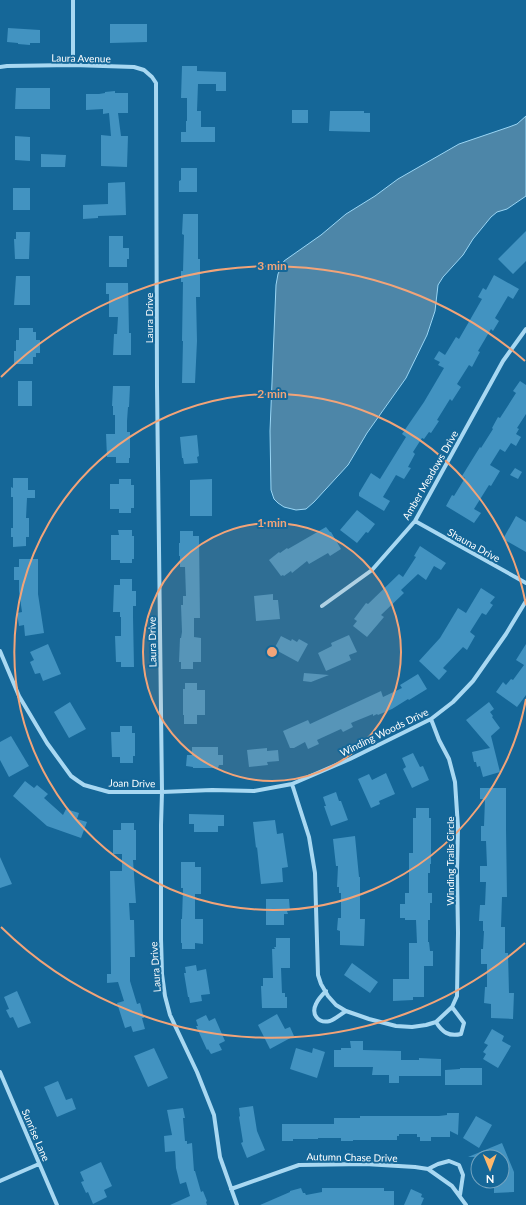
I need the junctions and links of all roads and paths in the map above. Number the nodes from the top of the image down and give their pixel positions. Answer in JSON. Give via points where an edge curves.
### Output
{"nodes":[{"id":1,"x":73,"y":0,"type":"edge"},
{"id":2,"x":73,"y":65,"type":"junction"},
{"id":3,"x":0,"y":67,"type":"edge"},
{"id":4,"x":156,"y":82,"type":"joint"},
{"id":5,"x":526,"y":329,"type":"edge"},
{"id":6,"x":415,"y":521,"type":"junction"},
{"id":7,"x":526,"y":583,"type":"edge"},
{"id":8,"x":526,"y":601,"type":"edge"},
{"id":9,"x":322,"y":606,"type":"dead end"},
{"id":10,"x":0,"y":651,"type":"edge"},
{"id":11,"x":431,"y":719,"type":"junction"},
{"id":12,"x":292,"y":784,"type":"junction"},
{"id":13,"x":162,"y":792,"type":"junction"},
{"id":14,"x":326,"y":991,"type":"junction"},
{"id":15,"x":452,"y":1007,"type":"junction"},
{"id":16,"x":346,"y":1011,"type":"junction"},
{"id":17,"x":436,"y":1022,"type":"junction"},
{"id":18,"x":0,"y":1072,"type":"edge"},
{"id":19,"x":39,"y":1164,"type":"junction"},
{"id":20,"x":428,"y":1169,"type":"junction"},
{"id":21,"x":0,"y":1181,"type":"edge"},
{"id":22,"x":231,"y":1189,"type":"junction"},
{"id":23,"x":460,"y":1195,"type":"junction"},
{"id":24,"x":57,"y":1205,"type":"edge"},
{"id":25,"x":237,"y":1205,"type":"edge"},
{"id":26,"x":466,"y":1205,"type":"edge"}],
"edges":[{"from":1,"to":2,"type":"street"},
{"from":2,"to":3,"type":"street","name":"Laura Avenue"},
{"from":2,"to":4,"type":"street","name":"Laura Avenue","via":[[139,68],[149,73]]},
{"from":4,"to":13,"type":"street","name":"Laura Drive"},
{"from":5,"to":6,"type":"street","name":"Amber Meadows Drive","via":[[503,361]]},
{"from":6,"to":7,"type":"street","name":"Shauna Drive"},
{"from":6,"to":9,"type":"street","name":"Amber Meadows Drive","via":[[372,570]]},
{"from":8,"to":11,"type":"street","name":"Winding Woods Drive","via":[[473,681],[453,702]]},
{"from":10,"to":13,"type":"street","name":"Joan Drive","via":[[19,696],[47,743],[71,776],[84,785],[109,792]]},
{"from":11,"to":12,"type":"street","name":"Winding Woods Drive"},
{"from":11,"to":15,"type":"street","name":"Winding Trails Circle","via":[[449,759],[455,782],[458,827],[458,941],[457,996]]},
{"from":12,"to":13,"type":"street","name":"Joan Drive","via":[[254,791]]},
{"from":12,"to":14,"type":"street","via":[[309,837],[316,873],[318,976]]},
{"from":13,"to":22,"type":"street","name":"Laura Drive","via":[[161,939],[165,996],[170,1015],[214,1115],[220,1157]]},
{"from":14,"to":16,"type":"street","via":[[336,1005]]},
{"from":14,"to":16,"type":"street","via":[[316,1002],[314,1014],[317,1019],[324,1022],[332,1020]]},
{"from":15,"to":17,"type":"street"},
{"from":15,"to":17,"type":"street","via":[[464,1023],[461,1034],[454,1036],[447,1033],[440,1029]]},
{"from":16,"to":17,"type":"street","via":[[396,1026],[426,1026]]},
{"from":18,"to":19,"type":"street","name":"Sunrise Lane"},
{"from":19,"to":21,"type":"street"},
{"from":19,"to":24,"type":"street","name":"Sunrise Lane"},
{"from":20,"to":22,"type":"street","name":"Autumn Chase Drive","via":[[365,1164],[299,1165]]},
{"from":20,"to":23,"type":"street","name":"Autumn Chase Drive"},
{"from":20,"to":23,"type":"street","via":[[449,1161],[459,1165],[463,1175]]},
{"from":22,"to":25,"type":"street","name":"Laura Drive"},
{"from":23,"to":26,"type":"street","name":"Autumn Chase Drive"}]}
